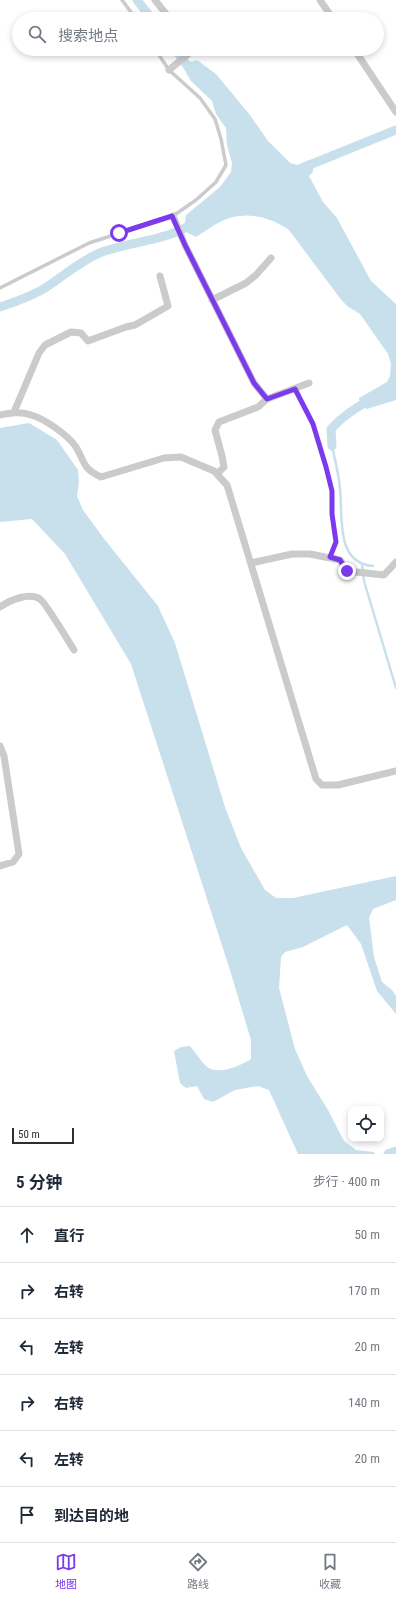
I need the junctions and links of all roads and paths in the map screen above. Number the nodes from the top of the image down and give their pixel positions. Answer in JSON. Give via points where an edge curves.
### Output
{"nodes":[{"id":1,"x":122,"y":0,"type":"edge"},
{"id":2,"x":155,"y":0,"type":"edge"},
{"id":3,"x":320,"y":0,"type":"edge"},
{"id":4,"x":131,"y":12,"type":"edge"},
{"id":5,"x":164,"y":12,"type":"edge"},
{"id":6,"x":328,"y":12,"type":"edge"},
{"id":7,"x":160,"y":56,"type":"edge"},
{"id":8,"x":186,"y":56,"type":"edge"},
{"id":9,"x":359,"y":56,"type":"edge"},
{"id":10,"x":169,"y":70,"type":"junction"},
{"id":11,"x":396,"y":111,"type":"edge"},
{"id":12,"x":173,"y":216,"type":"junction"},
{"id":13,"x":271,"y":258,"type":"dead end"},
{"id":14,"x":160,"y":276,"type":"dead end"},
{"id":15,"x":0,"y":288,"type":"edge"},
{"id":16,"x":212,"y":300,"type":"junction"},
{"id":17,"x":309,"y":383,"type":"dead end"},
{"id":18,"x":295,"y":389,"type":"junction"},
{"id":19,"x":267,"y":399,"type":"junction"},
{"id":20,"x":14,"y":412,"type":"junction"},
{"id":21,"x":0,"y":415,"type":"edge"},
{"id":22,"x":217,"y":474,"type":"junction"},
{"id":23,"x":330,"y":557,"type":"junction"},
{"id":24,"x":396,"y":562,"type":"edge"},
{"id":25,"x":251,"y":563,"type":"junction"},
{"id":26,"x":0,"y":607,"type":"edge"},
{"id":27,"x":74,"y":650,"type":"dead end"},
{"id":28,"x":0,"y":746,"type":"edge"},
{"id":29,"x":396,"y":772,"type":"edge"},
{"id":30,"x":0,"y":866,"type":"edge"}],
"edges":[{"from":1,"to":4,"type":"lane"},
{"from":2,"to":5,"type":"street"},
{"from":3,"to":6,"type":"street"},
{"from":7,"to":10,"type":"lane"},
{"from":8,"to":10,"type":"street"},
{"from":9,"to":11,"type":"street"},
{"from":10,"to":12,"type":"lane","via":[[200,98],[216,119],[226,165],[216,182]]},
{"from":12,"to":15,"type":"lane","via":[[89,243]]},
{"from":12,"to":16,"type":"street"},
{"from":13,"to":16,"type":"street","via":[[246,283]]},
{"from":14,"to":20,"type":"street","via":[[168,306],[135,325],[88,341],[81,333],[71,332],[45,345],[39,353]]},
{"from":16,"to":19,"type":"street","via":[[254,383]]},
{"from":17,"to":18,"type":"street"},
{"from":18,"to":19,"type":"street"},
{"from":18,"to":23,"type":"lane","via":[[313,424],[332,491],[336,542]]},
{"from":19,"to":22,"type":"street","via":[[258,407],[220,422],[215,430],[224,467]]},
{"from":20,"to":21,"type":"street"},
{"from":20,"to":22,"type":"street","via":[[31,414],[61,431],[75,446],[88,471],[101,477],[164,458],[181,457]]},
{"from":22,"to":25,"type":"street","via":[[227,485]]},
{"from":23,"to":24,"type":"street","via":[[340,560],[347,571],[356,573],[384,575]]},
{"from":23,"to":25,"type":"street","via":[[292,554]]},
{"from":25,"to":29,"type":"street","via":[[316,779],[322,785],[338,785]]},
{"from":26,"to":27,"type":"street","via":[[8,602],[32,596],[42,599]]},
{"from":28,"to":30,"type":"street","via":[[4,756],[18,854],[13,862]]}]}
